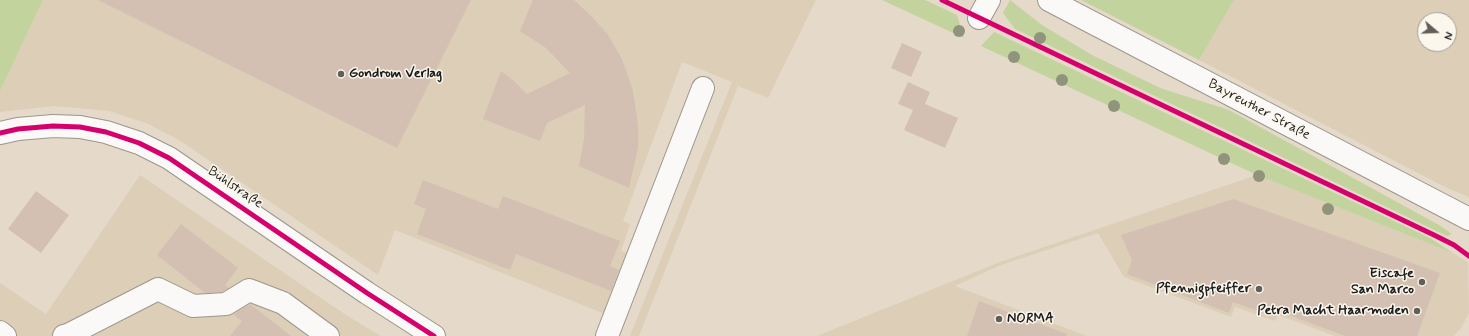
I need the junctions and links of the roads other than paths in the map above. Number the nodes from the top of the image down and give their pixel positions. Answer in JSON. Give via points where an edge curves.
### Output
{"nodes":[{"id":1,"x":1049,"y":0,"type":"edge"},
{"id":2,"x":703,"y":88,"type":"dead end"},
{"id":3,"x":0,"y":133,"type":"edge"},
{"id":4,"x":1469,"y":220,"type":"edge"},
{"id":5,"x":0,"y":332,"type":"edge"},
{"id":6,"x":5,"y":336,"type":"edge"},
{"id":7,"x":64,"y":336,"type":"edge"},
{"id":8,"x":328,"y":336,"type":"edge"},
{"id":9,"x":434,"y":336,"type":"edge"},
{"id":10,"x":607,"y":336,"type":"edge"}],
"edges":[{"from":1,"to":4,"type":"street","name":"Bayreuther Straße"},
{"from":2,"to":10,"type":"street"},
{"from":3,"to":9,"type":"street","name":"Bühlstraße","via":[[54,126],[80,127],[139,143],[169,158]]},
{"from":5,"to":6,"type":"street"},
{"from":7,"to":8,"type":"street","via":[[158,289],[193,306],[226,304],[249,290],[283,303]]}]}
